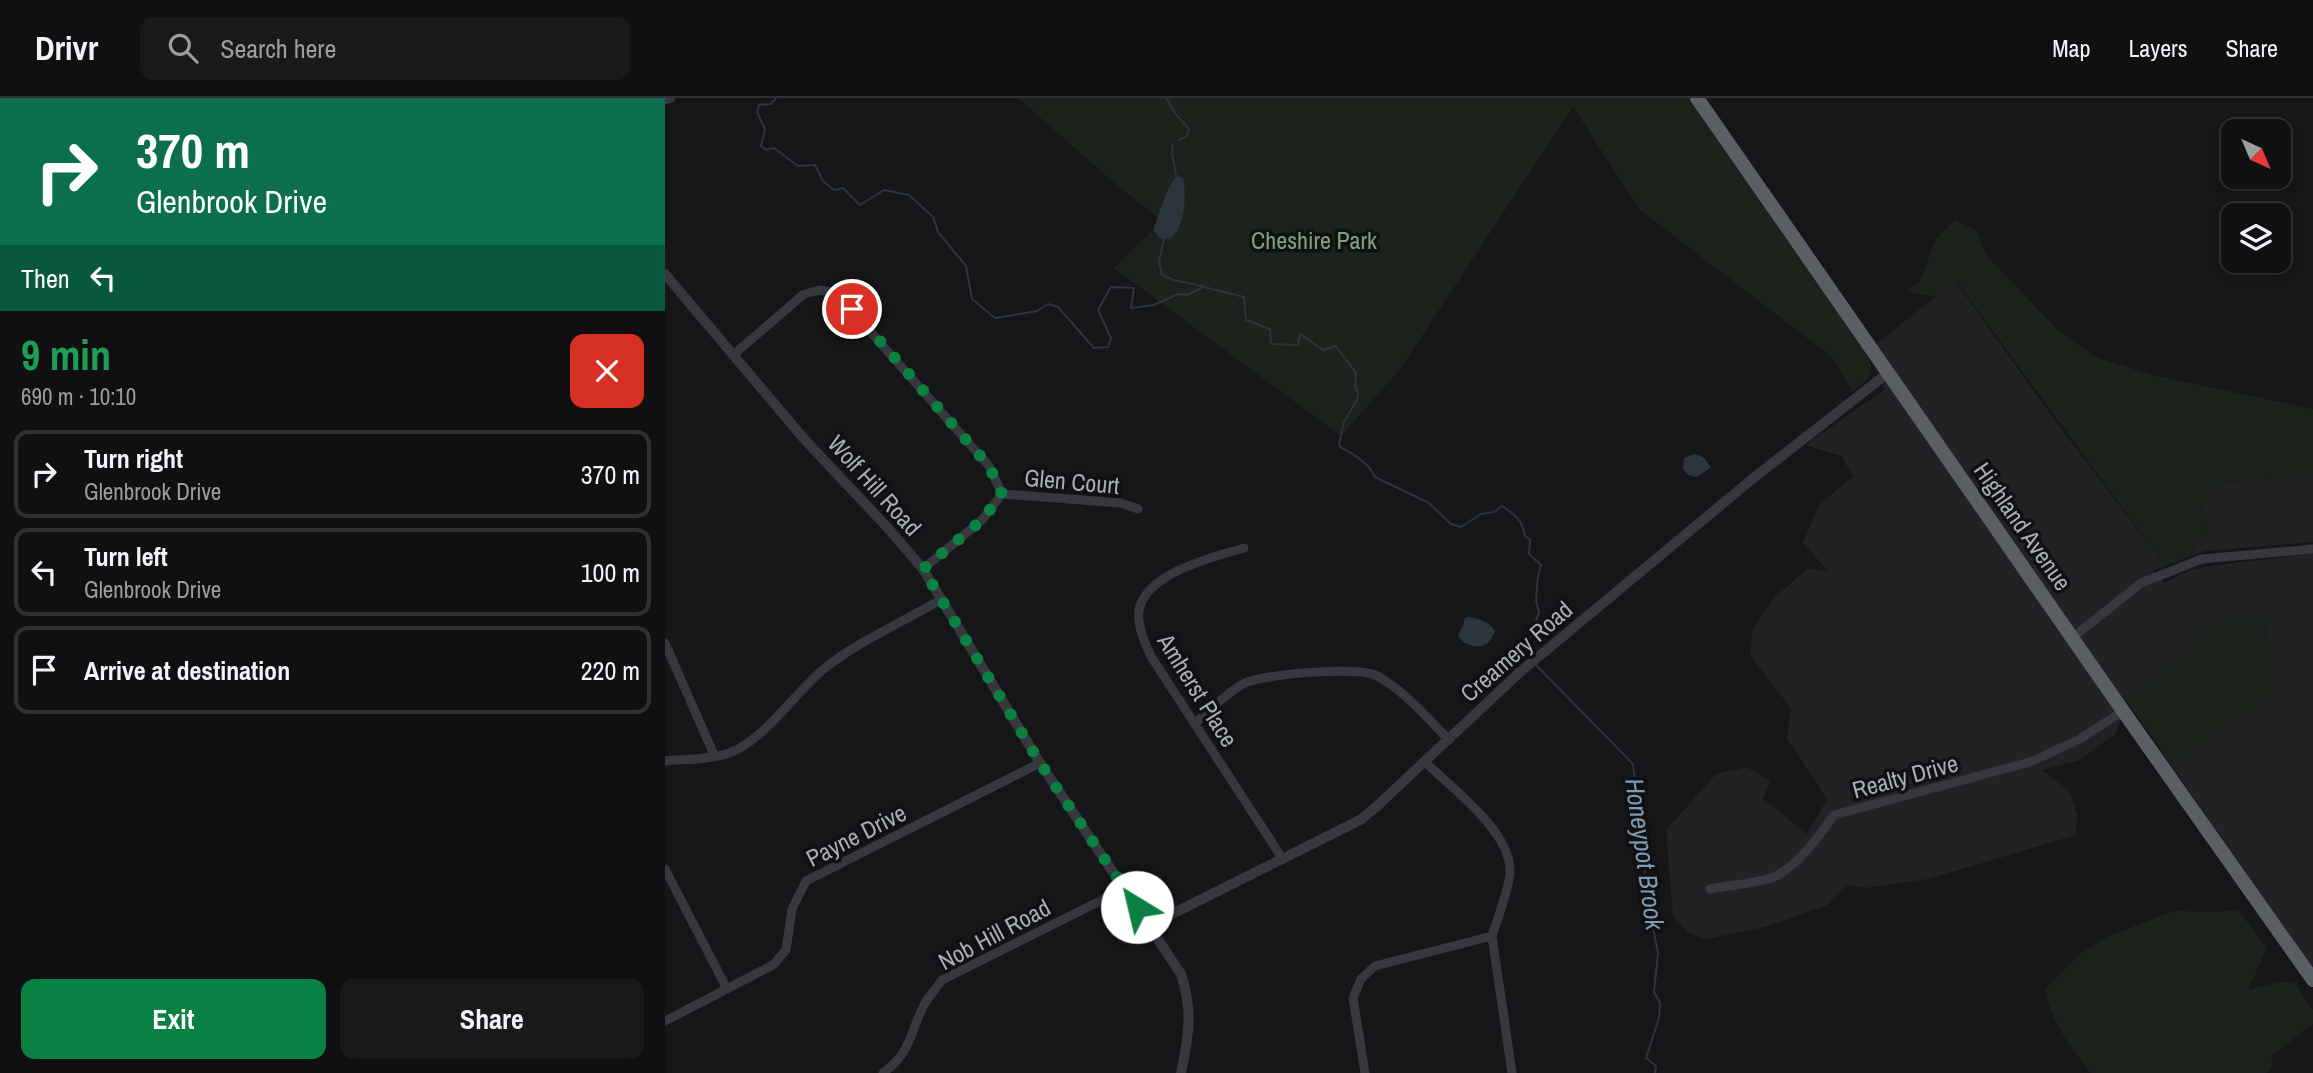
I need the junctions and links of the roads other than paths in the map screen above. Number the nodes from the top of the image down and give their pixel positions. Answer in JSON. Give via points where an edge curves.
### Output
{"nodes":[{"id":1,"x":1697,"y":98,"type":"edge"},
{"id":2,"x":665,"y":274,"type":"edge"},
{"id":3,"x":733,"y":355,"type":"junction"},
{"id":4,"x":1888,"y":373,"type":"junction"},
{"id":5,"x":1002,"y":494,"type":"junction"},
{"id":6,"x":1138,"y":509,"type":"dead end"},
{"id":7,"x":1244,"y":548,"type":"dead end"},
{"id":8,"x":2313,"y":549,"type":"edge"},
{"id":9,"x":923,"y":569,"type":"junction"},
{"id":10,"x":942,"y":599,"type":"junction"},
{"id":11,"x":2072,"y":638,"type":"junction"},
{"id":12,"x":665,"y":643,"type":"edge"},
{"id":13,"x":2123,"y":711,"type":"junction"},
{"id":14,"x":1195,"y":723,"type":"junction"},
{"id":15,"x":1449,"y":740,"type":"junction"},
{"id":16,"x":715,"y":757,"type":"junction"},
{"id":17,"x":665,"y":761,"type":"edge"},
{"id":18,"x":1425,"y":762,"type":"junction"},
{"id":19,"x":1040,"y":763,"type":"junction"},
{"id":20,"x":1282,"y":858,"type":"junction"},
{"id":21,"x":665,"y":869,"type":"edge"},
{"id":22,"x":1124,"y":889,"type":"junction"},
{"id":23,"x":1710,"y":889,"type":"dead end"},
{"id":24,"x":1150,"y":925,"type":"junction"},
{"id":25,"x":1492,"y":936,"type":"junction"},
{"id":26,"x":2313,"y":980,"type":"edge"},
{"id":27,"x":727,"y":989,"type":"junction"},
{"id":28,"x":665,"y":1021,"type":"edge"},
{"id":29,"x":883,"y":1073,"type":"edge"},
{"id":30,"x":1181,"y":1073,"type":"edge"},
{"id":31,"x":1365,"y":1073,"type":"edge"},
{"id":32,"x":1512,"y":1073,"type":"edge"}],
"edges":[{"from":1,"to":4,"type":"highway","name":"Highland Avenue"},
{"from":2,"to":3,"type":"street","name":"Wolf Hill Road"},
{"from":3,"to":5,"type":"street","via":[[804,294],[836,293],[989,466]]},
{"from":3,"to":9,"type":"street","name":"Wolf Hill Road"},
{"from":4,"to":11,"type":"highway","name":"Highland Avenue"},
{"from":4,"to":15,"type":"street","name":"Creamery Road","via":[[1526,667]]},
{"from":5,"to":6,"type":"street","name":"Glen Court","via":[[1121,503]]},
{"from":5,"to":9,"type":"street","via":[[982,520]]},
{"from":7,"to":14,"type":"street","name":"Amherst Place","via":[[1180,568],[1144,596],[1139,612],[1142,638],[1152,658]]},
{"from":8,"to":11,"type":"street","via":[[2202,559],[2141,583]]},
{"from":9,"to":10,"type":"street","name":"Wolf Hill Road"},
{"from":10,"to":16,"type":"street","via":[[852,648],[822,670],[749,742]]},
{"from":10,"to":19,"type":"street","name":"Wolf Hill Road"},
{"from":11,"to":13,"type":"highway","name":"Highland Avenue"},
{"from":12,"to":16,"type":"street"},
{"from":13,"to":23,"type":"street","name":"Realty Drive","via":[[2080,739],[2030,762],[1833,816],[1814,844],[1772,878]]},
{"from":13,"to":26,"type":"highway","name":"Highland Avenue"},
{"from":14,"to":15,"type":"street","via":[[1243,684],[1264,676],[1343,671],[1375,674],[1405,695]]},
{"from":14,"to":20,"type":"street","name":"Amherst Place"},
{"from":15,"to":18,"type":"street","name":"Creamery Road"},
{"from":16,"to":17,"type":"street"},
{"from":18,"to":20,"type":"street","name":"Creamery Road","via":[[1360,820]]},
{"from":18,"to":25,"type":"street","via":[[1495,830],[1506,850],[1510,873]]},
{"from":19,"to":22,"type":"street","name":"Wolf Hill Road"},
{"from":19,"to":27,"type":"street","name":"Payne Drive","via":[[806,881],[792,909],[786,950],[773,965]]},
{"from":20,"to":24,"type":"street","name":"Creamery Road"},
{"from":21,"to":27,"type":"street"},
{"from":22,"to":24,"type":"street","name":"Wolf Hill Road"},
{"from":22,"to":29,"type":"street","name":"Nob Hill Road","via":[[942,980],[923,1005],[907,1049]]},
{"from":24,"to":30,"type":"street","name":"Wolf Hill Road","via":[[1181,974],[1189,997],[1190,1029]]},
{"from":25,"to":31,"type":"street","via":[[1375,966],[1361,979],[1353,998]]},
{"from":25,"to":32,"type":"street"},
{"from":27,"to":28,"type":"street","name":"Payne Drive"}]}
